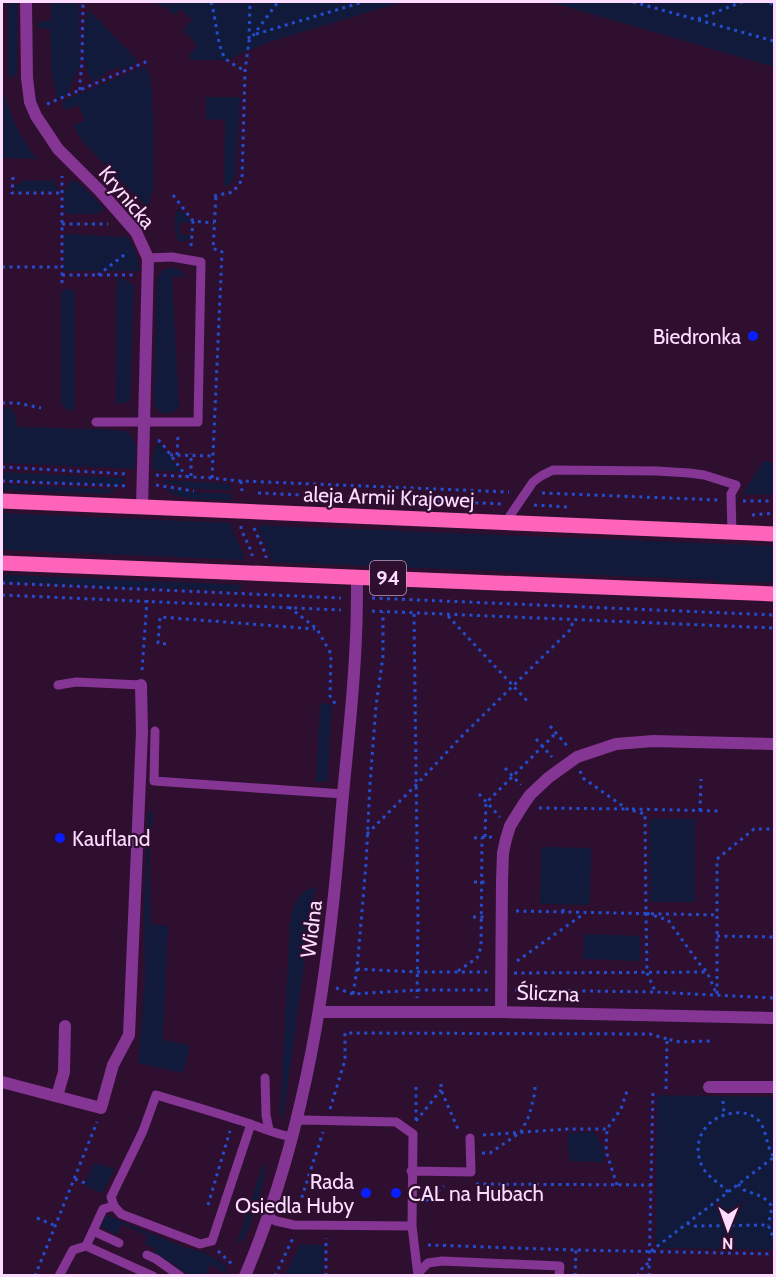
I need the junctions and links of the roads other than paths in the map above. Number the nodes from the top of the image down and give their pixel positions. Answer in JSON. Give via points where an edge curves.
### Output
{"nodes":[{"id":1,"x":26,"y":2,"type":"edge"},
{"id":2,"x":148,"y":258,"type":"junction"},
{"id":3,"x":96,"y":422,"type":"dead end"},
{"id":4,"x":144,"y":422,"type":"junction"},
{"id":5,"x":2,"y":501,"type":"edge"},
{"id":6,"x":142,"y":507,"type":"junction"},
{"id":7,"x":505,"y":523,"type":"junction"},
{"id":8,"x":732,"y":532,"type":"junction"},
{"id":9,"x":774,"y":534,"type":"edge"},
{"id":10,"x":2,"y":563,"type":"edge"},
{"id":11,"x":357,"y":577,"type":"junction"},
{"id":12,"x":774,"y":594,"type":"edge"},
{"id":13,"x":58,"y":685,"type":"dead end"},
{"id":14,"x":141,"y":685,"type":"joint"},
{"id":15,"x":155,"y":731,"type":"dead end"},
{"id":16,"x":774,"y":744,"type":"edge"},
{"id":17,"x":343,"y":794,"type":"junction"},
{"id":18,"x":320,"y":1012,"type":"junction"},
{"id":19,"x":501,"y":1012,"type":"junction"},
{"id":20,"x":774,"y":1018,"type":"edge"},
{"id":21,"x":65,"y":1026,"type":"dead end"},
{"id":22,"x":265,"y":1078,"type":"dead end"},
{"id":23,"x":2,"y":1082,"type":"edge"},
{"id":24,"x":709,"y":1087,"type":"dead end"},
{"id":25,"x":774,"y":1087,"type":"edge"},
{"id":26,"x":57,"y":1096,"type":"junction"},
{"id":27,"x":296,"y":1121,"type":"junction"},
{"id":28,"x":251,"y":1124,"type":"junction"},
{"id":29,"x":269,"y":1130,"type":"junction"},
{"id":30,"x":292,"y":1137,"type":"junction"},
{"id":31,"x":470,"y":1137,"type":"road end"},
{"id":32,"x":411,"y":1171,"type":"junction"},
{"id":33,"x":114,"y":1206,"type":"junction"},
{"id":34,"x":268,"y":1217,"type":"junction"},
{"id":35,"x":412,"y":1226,"type":"junction"},
{"id":36,"x":93,"y":1231,"type":"junction"},
{"id":37,"x":119,"y":1243,"type":"dead end"},
{"id":38,"x":86,"y":1246,"type":"junction"},
{"id":39,"x":147,"y":1255,"type":"dead end"},
{"id":40,"x":418,"y":1274,"type":"edge"},
{"id":41,"x":59,"y":1275,"type":"edge"},
{"id":42,"x":153,"y":1275,"type":"edge"},
{"id":43,"x":180,"y":1275,"type":"edge"},
{"id":44,"x":245,"y":1275,"type":"edge"},
{"id":45,"x":559,"y":1275,"type":"edge"}],
"edges":[{"from":1,"to":2,"type":"street","name":"Krynicka","via":[[27,78],[33,110],[58,149],[136,232]]},
{"from":2,"to":4,"type":"street","name":"Krynicka"},
{"from":2,"to":4,"type":"lane","via":[[201,262],[198,422]]},
{"from":3,"to":4,"type":"lane"},
{"from":4,"to":6,"type":"street","name":"Krynicka"},
{"from":5,"to":6,"type":"main road","name":"aleja Armii Krajowej"},
{"from":6,"to":7,"type":"main road","name":"aleja Armii Krajowej"},
{"from":7,"to":8,"type":"main road","name":"aleja Armii Krajowej"},
{"from":7,"to":8,"type":"lane","via":[[533,482],[554,470],[657,471],[704,475],[736,485],[731,494]]},
{"from":8,"to":9,"type":"main road","name":"aleja Armii Krajowej"},
{"from":10,"to":11,"type":"main road","number":"94"},
{"from":11,"to":12,"type":"main road","number":"94"},
{"from":11,"to":17,"type":"street","name":"Widna","via":[[357,635]]},
{"from":13,"to":14,"type":"lane"},
{"from":14,"to":26,"type":"street","via":[[129,1035],[113,1065],[101,1108]]},
{"from":15,"to":17,"type":"lane","via":[[154,781]]},
{"from":16,"to":19,"type":"street","via":[[616,744],[577,757],[530,795],[507,832],[503,853]]},
{"from":17,"to":18,"type":"street","name":"Widna"},
{"from":18,"to":19,"type":"street","name":"Śliczna"},
{"from":18,"to":27,"type":"street","name":"Widna"},
{"from":19,"to":20,"type":"street","name":"Śliczna"},
{"from":21,"to":26,"type":"street","via":[[64,1072]]},
{"from":22,"to":29,"type":"lane"},
{"from":23,"to":26,"type":"street"},
{"from":24,"to":25,"type":"street"},
{"from":27,"to":30,"type":"street","name":"Widna"},
{"from":27,"to":32,"type":"lane","via":[[396,1122],[412,1134]]},
{"from":28,"to":29,"type":"lane"},
{"from":28,"to":33,"type":"lane","via":[[156,1095],[111,1197]]},
{"from":28,"to":33,"type":"lane","via":[[212,1241],[200,1244],[121,1214]]},
{"from":29,"to":30,"type":"lane"},
{"from":30,"to":34,"type":"street","name":"Widna"},
{"from":31,"to":32,"type":"lane","via":[[471,1172]]},
{"from":32,"to":35,"type":"lane"},
{"from":33,"to":36,"type":"lane","via":[[103,1209]]},
{"from":34,"to":35,"type":"lane","via":[[294,1225]]},
{"from":34,"to":44,"type":"street","name":"Widna"},
{"from":35,"to":40,"type":"lane"},
{"from":36,"to":37,"type":"lane"},
{"from":36,"to":38,"type":"lane"},
{"from":38,"to":41,"type":"lane","via":[[73,1250]]},
{"from":38,"to":42,"type":"lane"},
{"from":39,"to":43,"type":"lane"},
{"from":40,"to":45,"type":"lane","via":[[428,1263],[442,1262],[560,1266]]}]}
